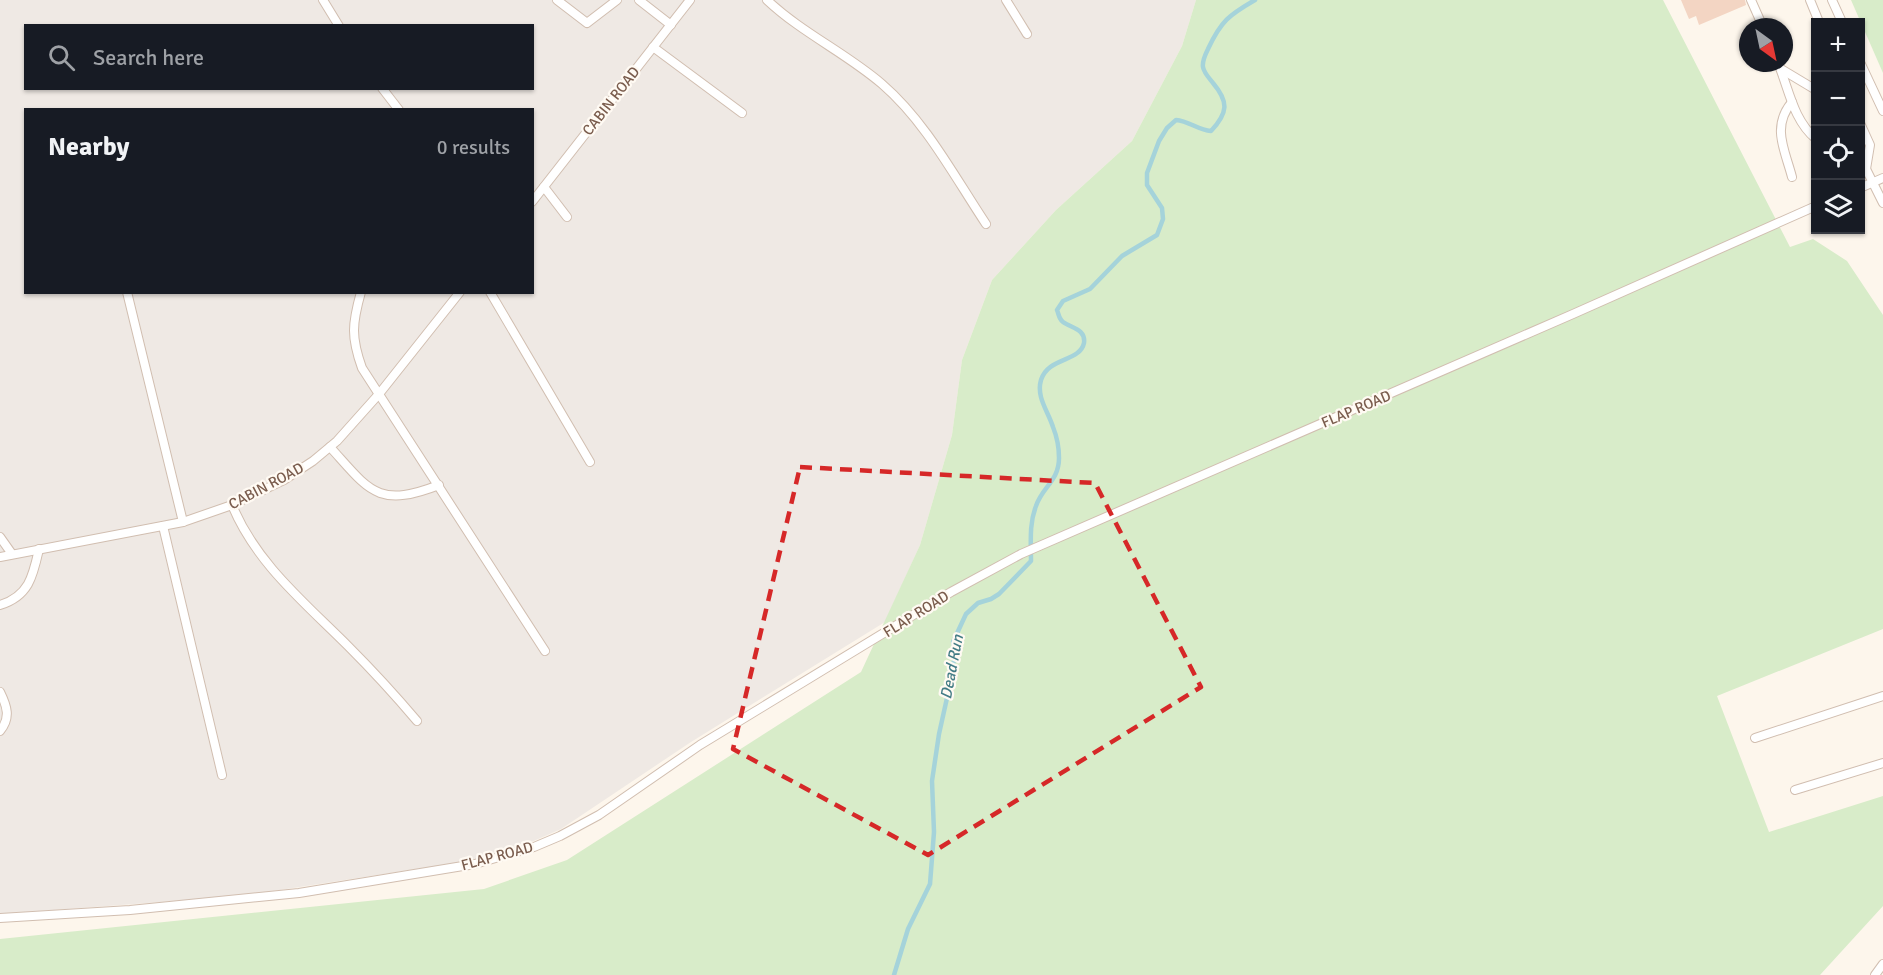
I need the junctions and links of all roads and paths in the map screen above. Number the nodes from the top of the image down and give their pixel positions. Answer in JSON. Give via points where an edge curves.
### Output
{"nodes":[{"id":1,"x":323,"y":0,"type":"edge"},
{"id":2,"x":557,"y":0,"type":"edge"},
{"id":3,"x":617,"y":0,"type":"edge"},
{"id":4,"x":639,"y":0,"type":"edge"},
{"id":5,"x":690,"y":0,"type":"edge"},
{"id":6,"x":767,"y":0,"type":"edge"},
{"id":7,"x":1006,"y":0,"type":"edge"},
{"id":8,"x":1751,"y":0,"type":"edge"},
{"id":9,"x":1810,"y":0,"type":"edge"},
{"id":10,"x":1832,"y":0,"type":"edge"},
{"id":11,"x":1758,"y":18,"type":"edge"},
{"id":12,"x":1818,"y":18,"type":"edge"},
{"id":13,"x":1840,"y":18,"type":"edge"},
{"id":14,"x":338,"y":24,"type":"edge"},
{"id":15,"x":671,"y":24,"type":"junction"},
{"id":16,"x":1027,"y":34,"type":"dead end"},
{"id":17,"x":653,"y":47,"type":"junction"},
{"id":18,"x":1781,"y":72,"type":"edge"},
{"id":19,"x":1788,"y":72,"type":"edge"},
{"id":20,"x":1865,"y":72,"type":"edge"},
{"id":21,"x":1811,"y":87,"type":"edge"},
{"id":22,"x":384,"y":90,"type":"edge"},
{"id":23,"x":1792,"y":102,"type":"junction"},
{"id":24,"x":397,"y":108,"type":"edge"},
{"id":25,"x":1883,"y":111,"type":"edge"},
{"id":26,"x":741,"y":113,"type":"dead end"},
{"id":27,"x":1811,"y":134,"type":"edge"},
{"id":28,"x":1865,"y":134,"type":"edge"},
{"id":29,"x":1865,"y":161,"type":"edge"},
{"id":30,"x":1865,"y":170,"type":"edge"},
{"id":31,"x":1792,"y":177,"type":"dead end"},
{"id":32,"x":1883,"y":178,"type":"edge"},
{"id":33,"x":1873,"y":183,"type":"junction"},
{"id":34,"x":1865,"y":186,"type":"edge"},
{"id":35,"x":544,"y":187,"type":"junction"},
{"id":36,"x":534,"y":200,"type":"edge"},
{"id":37,"x":1883,"y":203,"type":"edge"},
{"id":38,"x":1811,"y":208,"type":"edge"},
{"id":39,"x":567,"y":217,"type":"dead end"},
{"id":40,"x":986,"y":224,"type":"dead end"},
{"id":41,"x":127,"y":294,"type":"edge"},
{"id":42,"x":361,"y":294,"type":"edge"},
{"id":43,"x":458,"y":294,"type":"edge"},
{"id":44,"x":491,"y":294,"type":"edge"},
{"id":45,"x":379,"y":394,"type":"junction"},
{"id":46,"x":330,"y":447,"type":"junction"},
{"id":47,"x":590,"y":462,"type":"dead end"},
{"id":48,"x":439,"y":485,"type":"junction"},
{"id":49,"x":232,"y":505,"type":"junction"},
{"id":50,"x":183,"y":522,"type":"junction"},
{"id":51,"x":163,"y":526,"type":"junction"},
{"id":52,"x":0,"y":537,"type":"edge"},
{"id":53,"x":39,"y":549,"type":"junction"},
{"id":54,"x":12,"y":554,"type":"junction"},
{"id":55,"x":0,"y":557,"type":"edge"},
{"id":56,"x":0,"y":605,"type":"edge"},
{"id":57,"x":546,"y":651,"type":"dead end"},
{"id":58,"x":0,"y":692,"type":"edge"},
{"id":59,"x":1883,"y":696,"type":"edge"},
{"id":60,"x":417,"y":721,"type":"dead end"},
{"id":61,"x":0,"y":731,"type":"edge"},
{"id":62,"x":1755,"y":738,"type":"dead end"},
{"id":63,"x":1883,"y":763,"type":"edge"},
{"id":64,"x":222,"y":775,"type":"dead end"},
{"id":65,"x":1795,"y":790,"type":"dead end"},
{"id":66,"x":0,"y":918,"type":"edge"},
{"id":67,"x":1883,"y":964,"type":"edge"},
{"id":68,"x":1875,"y":975,"type":"edge"}],
"edges":[{"from":1,"to":14,"type":"lane"},
{"from":2,"to":3,"type":"lane","via":[[587,23]]},
{"from":4,"to":15,"type":"lane"},
{"from":5,"to":15,"type":"lane","name":"CABIN ROAD"},
{"from":6,"to":40,"type":"lane","via":[[900,102],[927,134]]},
{"from":7,"to":16,"type":"lane"},
{"from":8,"to":11,"type":"lane"},
{"from":9,"to":12,"type":"lane"},
{"from":10,"to":13,"type":"lane"},
{"from":15,"to":17,"type":"lane","name":"CABIN ROAD"},
{"from":17,"to":26,"type":"lane"},
{"from":17,"to":35,"type":"lane","name":"CABIN ROAD"},
{"from":18,"to":23,"type":"lane"},
{"from":19,"to":21,"type":"lane"},
{"from":20,"to":25,"type":"lane"},
{"from":22,"to":24,"type":"lane"},
{"from":23,"to":27,"type":"lane"},
{"from":23,"to":31,"type":"lane","via":[[1779,127]]},
{"from":28,"to":29,"type":"lane","via":[[1870,145]]},
{"from":30,"to":33,"type":"lane"},
{"from":32,"to":33,"type":"lane"},
{"from":33,"to":34,"type":"lane"},
{"from":33,"to":37,"type":"lane"},
{"from":35,"to":36,"type":"lane","name":"CABIN ROAD"},
{"from":35,"to":39,"type":"lane"},
{"from":38,"to":66,"type":"lane","name":"FLAP ROAD","via":[[1021,554],[951,592],[700,745],[598,815],[534,847],[475,864],[299,893]]},
{"from":41,"to":50,"type":"lane"},
{"from":42,"to":45,"type":"lane","via":[[353,338],[362,368]]},
{"from":43,"to":45,"type":"lane","name":"CABIN ROAD"},
{"from":44,"to":47,"type":"lane"},
{"from":45,"to":46,"type":"lane","name":"CABIN ROAD"},
{"from":45,"to":48,"type":"lane"},
{"from":46,"to":48,"type":"lane","via":[[363,484],[378,493],[418,493]]},
{"from":46,"to":49,"type":"lane","name":"CABIN ROAD","via":[[284,480]]},
{"from":48,"to":57,"type":"lane"},
{"from":49,"to":50,"type":"lane","name":"CABIN ROAD"},
{"from":49,"to":60,"type":"lane","via":[[241,526],[286,587],[349,646]]},
{"from":50,"to":51,"type":"lane","name":"CABIN ROAD"},
{"from":51,"to":53,"type":"lane","name":"CABIN ROAD"},
{"from":51,"to":64,"type":"lane"},
{"from":52,"to":54,"type":"lane"},
{"from":53,"to":54,"type":"lane","name":"CABIN ROAD"},
{"from":53,"to":56,"type":"lane","via":[[28,584],[13,601]]},
{"from":54,"to":55,"type":"lane","name":"CABIN ROAD"},
{"from":58,"to":61,"type":"lane","via":[[8,717]]},
{"from":59,"to":62,"type":"lane"},
{"from":63,"to":65,"type":"lane"},
{"from":67,"to":68,"type":"lane"}]}
